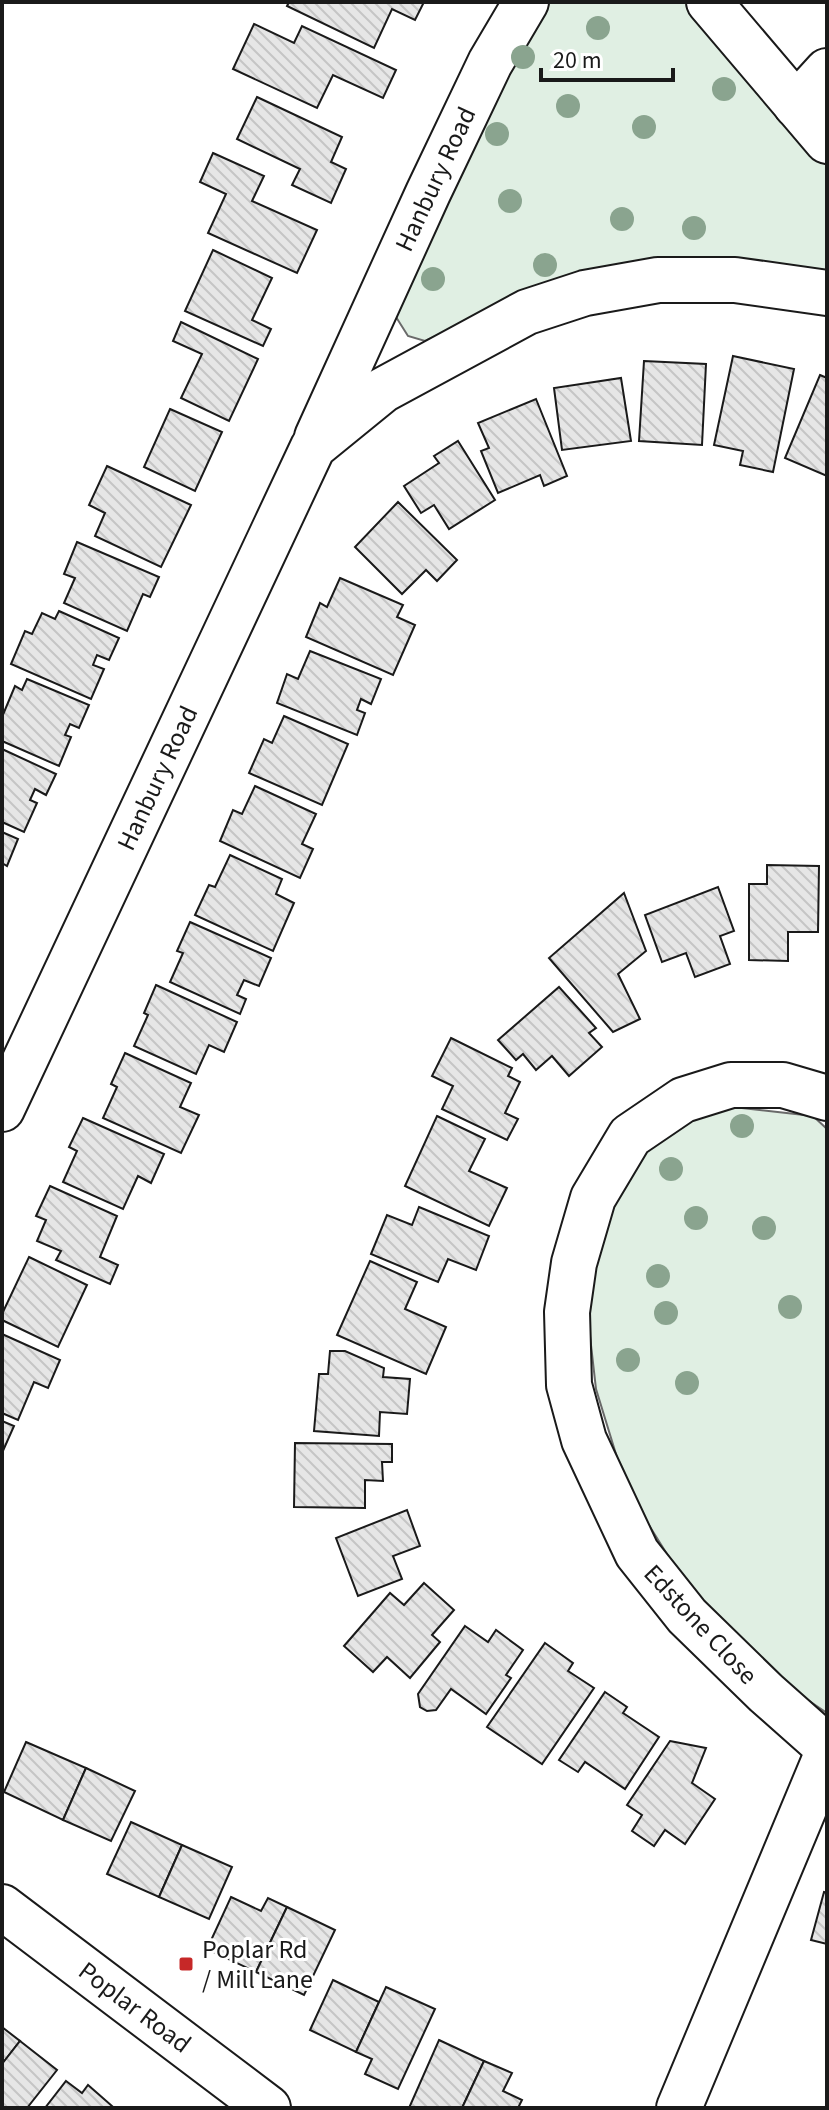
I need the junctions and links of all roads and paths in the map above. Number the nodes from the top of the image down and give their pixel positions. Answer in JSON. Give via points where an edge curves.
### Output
{"nodes":[{"id":1,"x":526,"y":2,"type":"edge"},
{"id":2,"x":709,"y":2,"type":"edge"},
{"id":3,"x":827,"y":71,"type":"edge"},
{"id":4,"x":796,"y":105,"type":"junction"},
{"id":5,"x":827,"y":141,"type":"edge"},
{"id":6,"x":827,"y":293,"type":"edge"},
{"id":7,"x":313,"y":447,"type":"junction"},
{"id":8,"x":827,"y":1098,"type":"edge"},
{"id":9,"x":2,"y":1109,"type":"edge"},
{"id":10,"x":827,"y":1747,"type":"edge"},
{"id":11,"x":827,"y":1754,"type":"edge"},
{"id":12,"x":2,"y":1907,"type":"edge"},
{"id":13,"x":268,"y":2108,"type":"edge"},
{"id":14,"x":679,"y":2108,"type":"edge"}],
"edges":[{"from":1,"to":7,"type":"street","name":"Hanbury Road","via":[[471,102]]},
{"from":2,"to":4,"type":"street"},
{"from":3,"to":4,"type":"street"},
{"from":4,"to":5,"type":"street"},
{"from":6,"to":7,"type":"street","name":"Hanbury Road","via":[[735,280],[658,280],[585,293],[527,312],[383,390]]},
{"from":7,"to":9,"type":"street","name":"Hanbury Road"},
{"from":8,"to":10,"type":"street","name":"Edstone Close","via":[[783,1085],[731,1085],[683,1100],[630,1136],[593,1198],[574,1263],[567,1312],[569,1385],[584,1440],[637,1553],[687,1616]]},
{"from":11,"to":14,"type":"street"},
{"from":12,"to":13,"type":"street","name":"Poplar Road"}]}
